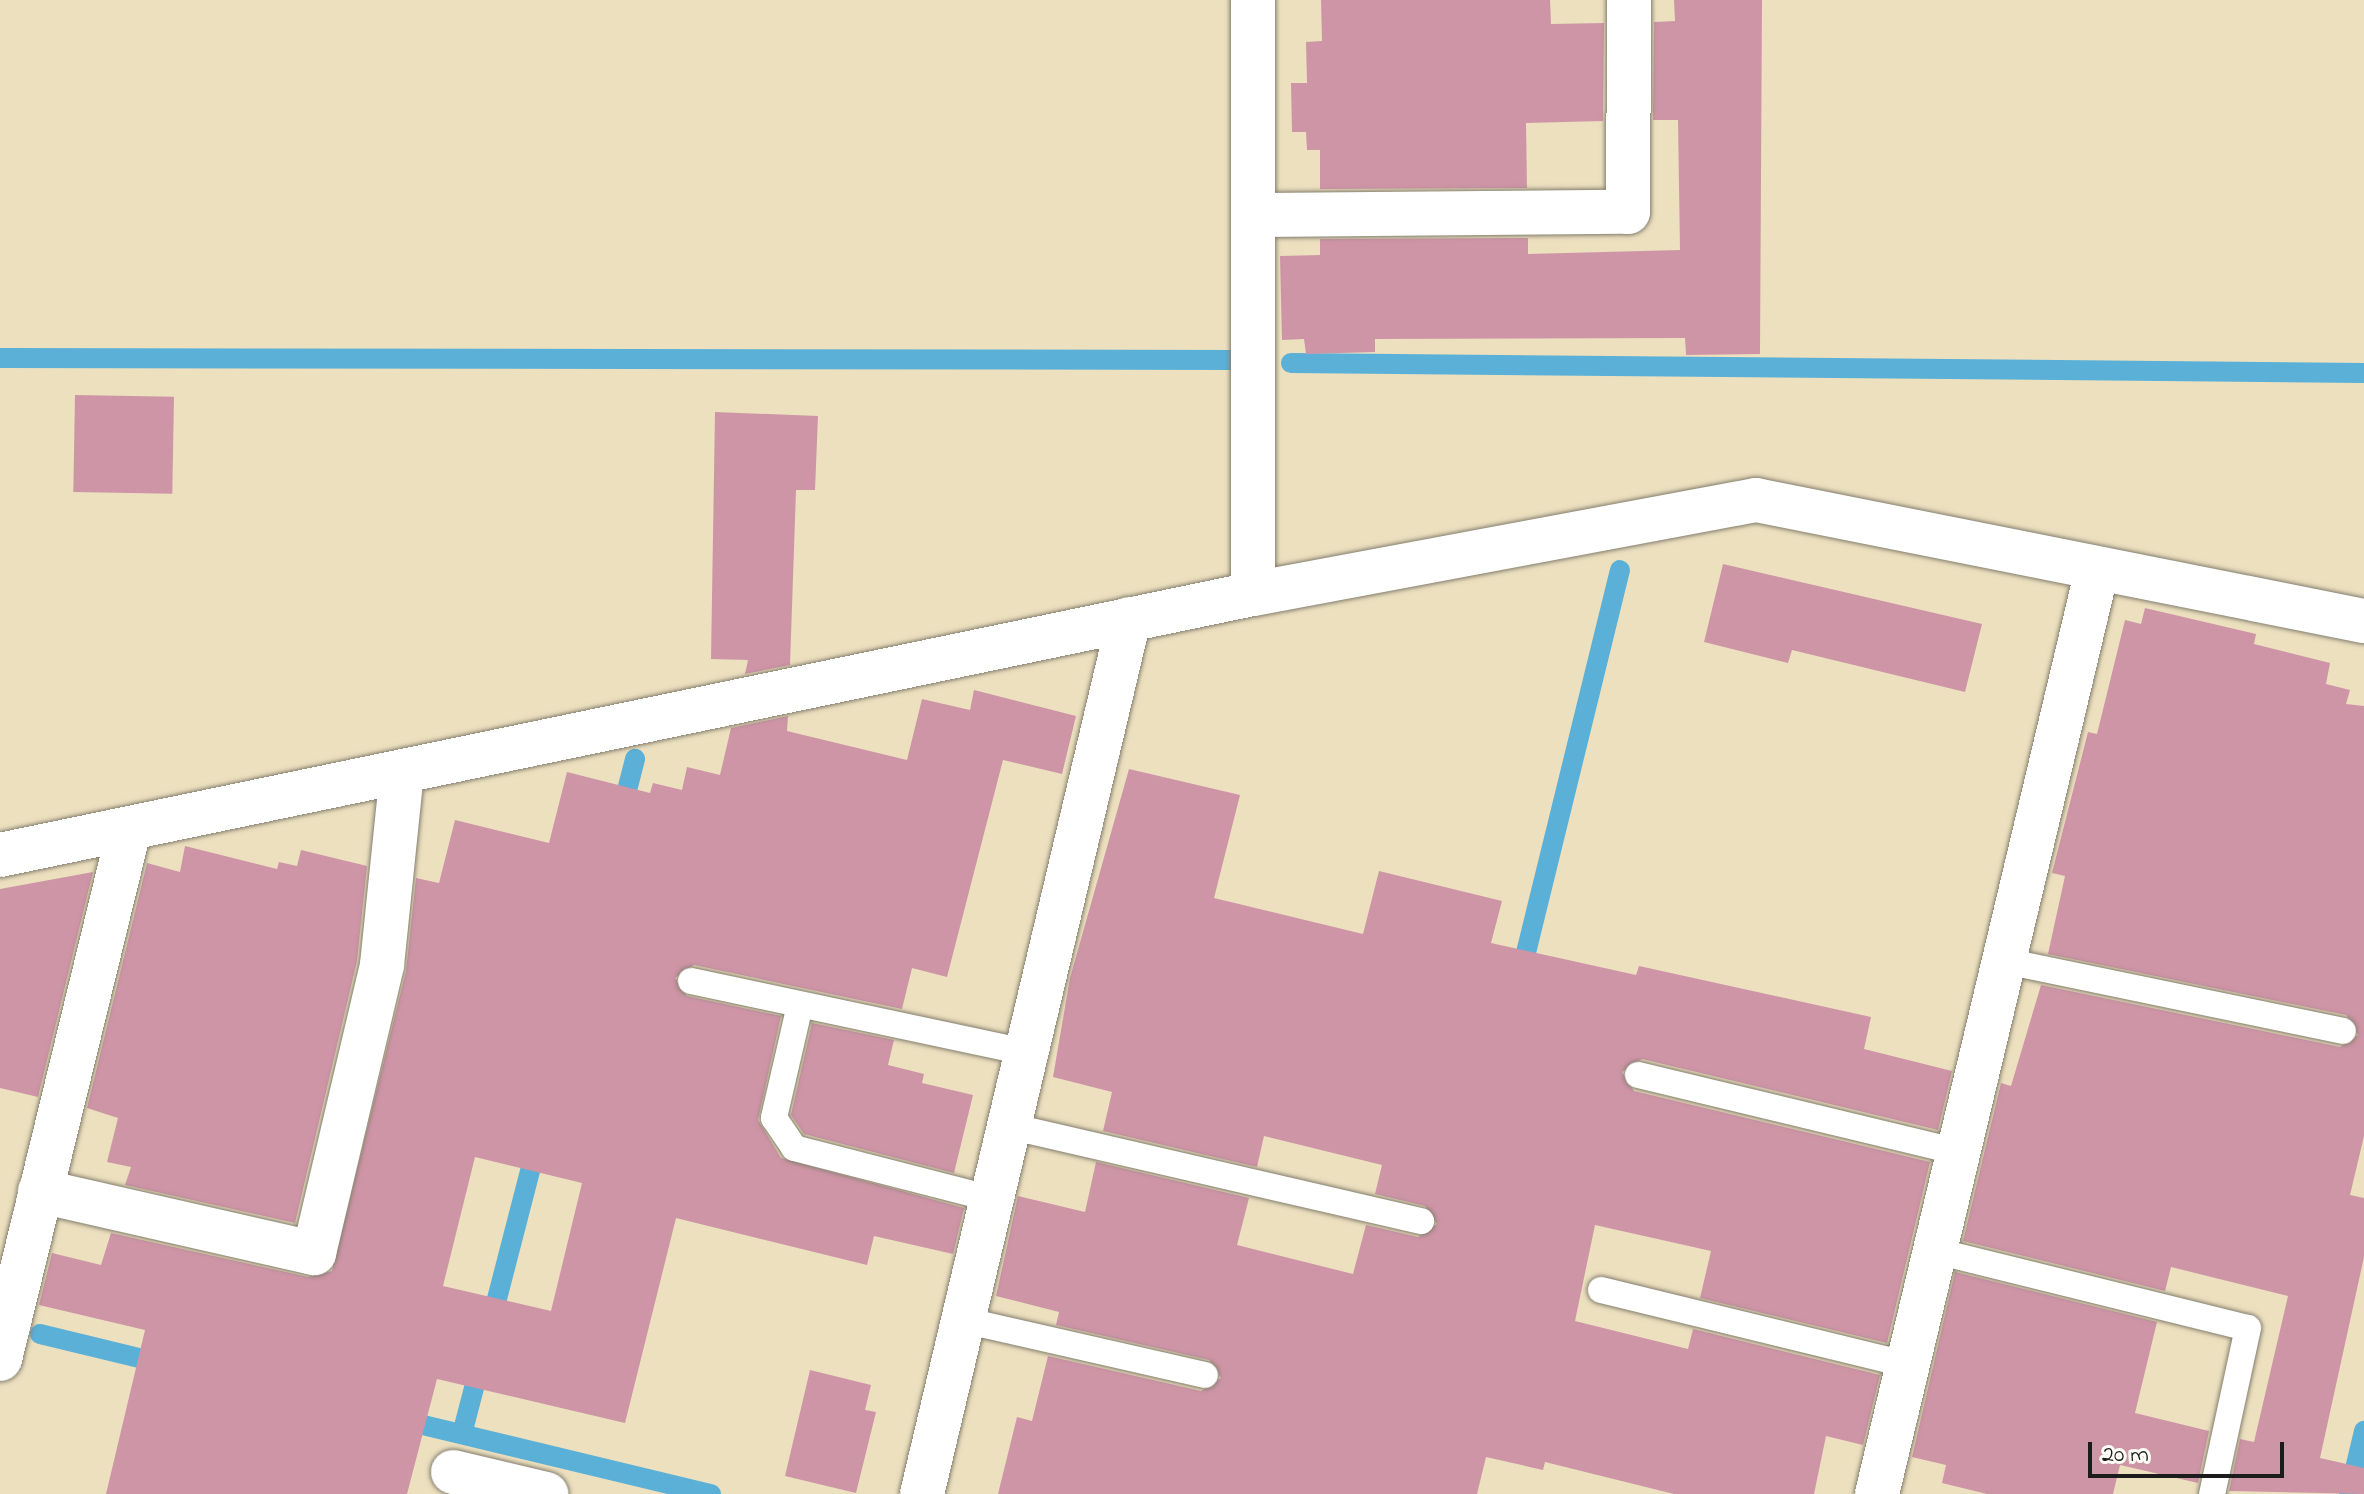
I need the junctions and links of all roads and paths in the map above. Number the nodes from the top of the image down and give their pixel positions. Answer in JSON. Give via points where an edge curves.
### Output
{"nodes":[{"id":1,"x":1253,"y":0,"type":"edge"},
{"id":2,"x":1629,"y":0,"type":"edge"},
{"id":3,"x":1256,"y":215,"type":"junction"},
{"id":4,"x":2097,"y":570,"type":"junction"},
{"id":5,"x":1253,"y":594,"type":"junction"},
{"id":6,"x":1129,"y":619,"type":"junction"},
{"id":7,"x":2364,"y":621,"type":"edge"},
{"id":8,"x":402,"y":772,"type":"junction"},
{"id":9,"x":129,"y":830,"type":"junction"},
{"id":10,"x":0,"y":855,"type":"edge"},
{"id":11,"x":2005,"y":961,"type":"junction"},
{"id":12,"x":691,"y":981,"type":"dead end"},
{"id":13,"x":800,"y":1005,"type":"junction"},
{"id":14,"x":2343,"y":1031,"type":"dead end"},
{"id":15,"x":1026,"y":1052,"type":"junction"},
{"id":16,"x":1638,"y":1075,"type":"dead end"},
{"id":17,"x":1009,"y":1126,"type":"junction"},
{"id":18,"x":1959,"y":1152,"type":"junction"},
{"id":19,"x":40,"y":1191,"type":"junction"},
{"id":20,"x":992,"y":1199,"type":"junction"},
{"id":21,"x":1421,"y":1221,"type":"dead end"},
{"id":22,"x":1936,"y":1251,"type":"junction"},
{"id":23,"x":1601,"y":1290,"type":"dead end"},
{"id":24,"x":963,"y":1320,"type":"junction"},
{"id":25,"x":0,"y":1359,"type":"edge"},
{"id":26,"x":1908,"y":1365,"type":"junction"},
{"id":27,"x":1205,"y":1375,"type":"dead end"},
{"id":28,"x":453,"y":1472,"type":"dead end"},
{"id":29,"x":546,"y":1494,"type":"edge"},
{"id":30,"x":922,"y":1494,"type":"edge"},
{"id":31,"x":1877,"y":1494,"type":"edge"},
{"id":32,"x":2212,"y":1494,"type":"edge"}],
"edges":[{"from":1,"to":3,"type":"street"},
{"from":2,"to":3,"type":"street","via":[[1628,212]]},
{"from":3,"to":5,"type":"street"},
{"from":4,"to":5,"type":"street","via":[[1756,500]]},
{"from":4,"to":7,"type":"street"},
{"from":4,"to":11,"type":"street"},
{"from":5,"to":6,"type":"street"},
{"from":6,"to":8,"type":"street"},
{"from":6,"to":15,"type":"street"},
{"from":8,"to":9,"type":"street"},
{"from":8,"to":19,"type":"street","via":[[382,965],[314,1253]]},
{"from":9,"to":10,"type":"street"},
{"from":9,"to":19,"type":"street"},
{"from":11,"to":14,"type":"lane"},
{"from":11,"to":18,"type":"street"},
{"from":12,"to":13,"type":"lane"},
{"from":13,"to":15,"type":"lane"},
{"from":13,"to":20,"type":"lane","via":[[774,1118],[794,1148]]},
{"from":15,"to":17,"type":"street"},
{"from":16,"to":18,"type":"lane"},
{"from":17,"to":20,"type":"street"},
{"from":17,"to":21,"type":"lane"},
{"from":18,"to":22,"type":"street"},
{"from":19,"to":25,"type":"street"},
{"from":20,"to":24,"type":"street"},
{"from":22,"to":26,"type":"street"},
{"from":22,"to":32,"type":"lane","via":[[2248,1328]]},
{"from":23,"to":26,"type":"lane"},
{"from":24,"to":27,"type":"lane"},
{"from":24,"to":30,"type":"street"},
{"from":26,"to":31,"type":"street"},
{"from":28,"to":29,"type":"street"}]}
